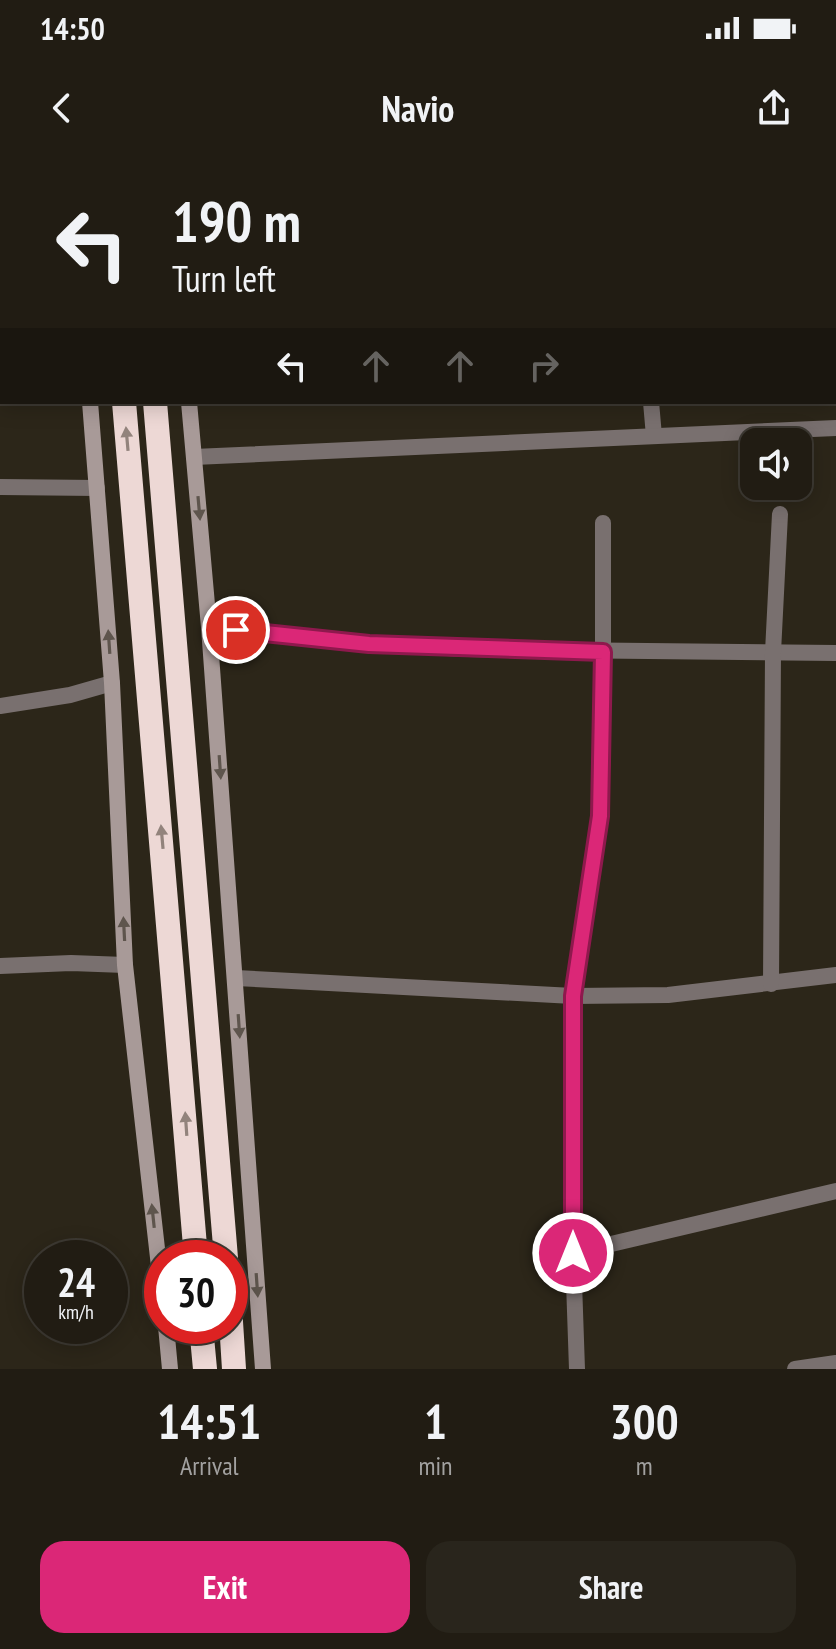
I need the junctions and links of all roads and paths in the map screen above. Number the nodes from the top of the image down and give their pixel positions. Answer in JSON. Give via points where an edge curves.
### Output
{"nodes":[{"id":1,"x":90,"y":404,"type":"edge"},
{"id":2,"x":124,"y":404,"type":"edge"},
{"id":3,"x":155,"y":404,"type":"edge"},
{"id":4,"x":189,"y":404,"type":"edge"},
{"id":5,"x":651,"y":404,"type":"edge"},
{"id":6,"x":836,"y":428,"type":"edge"},
{"id":7,"x":654,"y":436,"type":"junction"},
{"id":8,"x":194,"y":457,"type":"junction"},
{"id":9,"x":0,"y":487,"type":"edge"},
{"id":10,"x":97,"y":488,"type":"junction"},
{"id":11,"x":780,"y":514,"type":"dead end"},
{"id":12,"x":603,"y":523,"type":"dead end"},
{"id":13,"x":209,"y":627,"type":"junction"},
{"id":14,"x":603,"y":652,"type":"junction"},
{"id":15,"x":773,"y":652,"type":"junction"},
{"id":16,"x":836,"y":653,"type":"edge"},
{"id":17,"x":112,"y":683,"type":"junction"},
{"id":18,"x":0,"y":706,"type":"edge"},
{"id":19,"x":125,"y":965,"type":"junction"},
{"id":20,"x":0,"y":966,"type":"edge"},
{"id":21,"x":836,"y":975,"type":"edge"},
{"id":22,"x":236,"y":978,"type":"junction"},
{"id":23,"x":771,"y":984,"type":"junction"},
{"id":24,"x":573,"y":996,"type":"junction"},
{"id":25,"x":836,"y":1191,"type":"edge"},
{"id":26,"x":156,"y":1240,"type":"edge"},
{"id":27,"x":194,"y":1240,"type":"edge"},
{"id":28,"x":225,"y":1240,"type":"edge"},
{"id":29,"x":573,"y":1253,"type":"junction"},
{"id":30,"x":168,"y":1344,"type":"edge"},
{"id":31,"x":203,"y":1344,"type":"edge"},
{"id":32,"x":232,"y":1344,"type":"edge"},
{"id":33,"x":836,"y":1363,"type":"edge"},
{"id":34,"x":170,"y":1369,"type":"edge"},
{"id":35,"x":205,"y":1369,"type":"edge"},
{"id":36,"x":234,"y":1369,"type":"edge"},
{"id":37,"x":263,"y":1369,"type":"edge"},
{"id":38,"x":577,"y":1369,"type":"edge"},
{"id":39,"x":795,"y":1369,"type":"edge"}],
"edges":[{"from":1,"to":10,"type":"street"},
{"from":27,"to":2,"type":"highway","one_way":true},
{"from":3,"to":28,"type":"highway"},
{"from":4,"to":8,"type":"street"},
{"from":5,"to":7,"type":"street"},
{"from":6,"to":7,"type":"street"},
{"from":7,"to":8,"type":"street"},
{"from":8,"to":13,"type":"street","one_way":true},
{"from":9,"to":10,"type":"street"},
{"from":17,"to":10,"type":"street","one_way":true},
{"from":11,"to":15,"type":"street"},
{"from":12,"to":14,"type":"street"},
{"from":13,"to":14,"type":"street","via":[[369,644]]},
{"from":13,"to":22,"type":"street","one_way":true},
{"from":14,"to":15,"type":"street"},
{"from":14,"to":24,"type":"street","via":[[600,816]]},
{"from":15,"to":16,"type":"street"},
{"from":15,"to":23,"type":"street"},
{"from":17,"to":18,"type":"street"},
{"from":19,"to":17,"type":"street","one_way":true},
{"from":19,"to":20,"type":"street"},
{"from":26,"to":19,"type":"street","one_way":true},
{"from":21,"to":23,"type":"street"},
{"from":22,"to":24,"type":"street"},
{"from":22,"to":37,"type":"street","one_way":true},
{"from":23,"to":24,"type":"street","via":[[668,995]]},
{"from":24,"to":29,"type":"street"},
{"from":25,"to":29,"type":"street"},
{"from":29,"to":38,"type":"street"},
{"from":30,"to":34,"type":"street"},
{"from":31,"to":35,"type":"highway"},
{"from":32,"to":36,"type":"highway"},
{"from":33,"to":39,"type":"street"}]}
